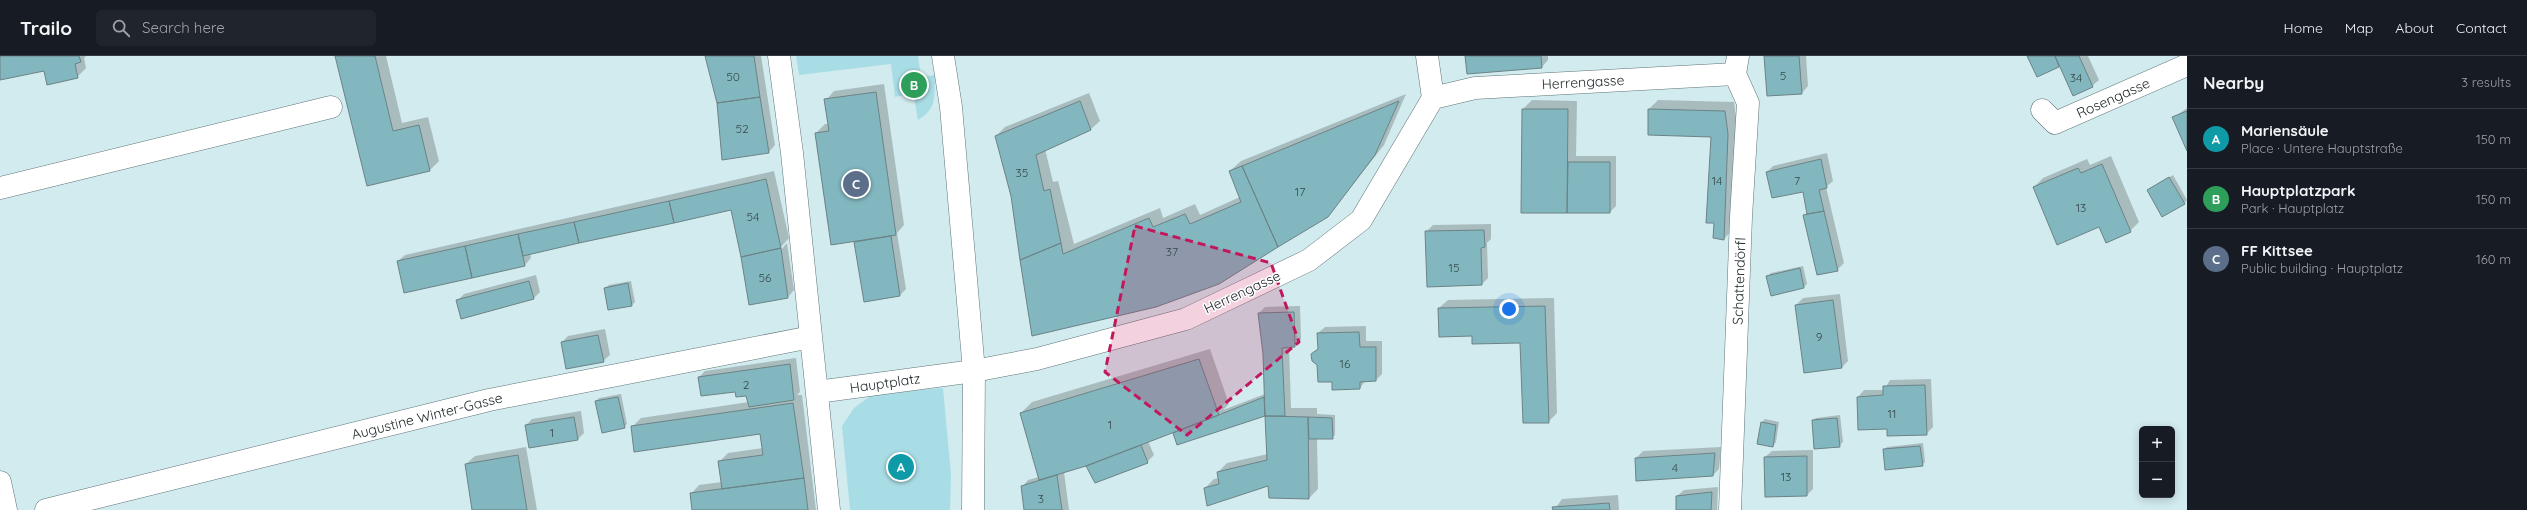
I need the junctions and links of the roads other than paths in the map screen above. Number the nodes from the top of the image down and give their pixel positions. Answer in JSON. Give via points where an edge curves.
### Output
{"nodes":[{"id":1,"x":779,"y":56,"type":"edge"},
{"id":2,"x":943,"y":56,"type":"edge"},
{"id":3,"x":1427,"y":56,"type":"edge"},
{"id":4,"x":1736,"y":65,"type":"edge"},
{"id":5,"x":2187,"y":65,"type":"edge"},
{"id":6,"x":1433,"y":98,"type":"junction"},
{"id":7,"x":331,"y":107,"type":"dead end"},
{"id":8,"x":2042,"y":110,"type":"dead end"},
{"id":9,"x":0,"y":188,"type":"edge"},
{"id":10,"x":811,"y":337,"type":"junction"},
{"id":11,"x":974,"y":371,"type":"junction"},
{"id":12,"x":817,"y":392,"type":"junction"},
{"id":13,"x":0,"y":482,"type":"edge"},
{"id":14,"x":6,"y":510,"type":"edge"},
{"id":15,"x":46,"y":510,"type":"edge"},
{"id":16,"x":829,"y":510,"type":"edge"},
{"id":17,"x":973,"y":510,"type":"edge"},
{"id":18,"x":1730,"y":510,"type":"edge"}],
"edges":[{"from":1,"to":10,"type":"street"},
{"from":2,"to":11,"type":"street","via":[[951,107]]},
{"from":3,"to":6,"type":"street"},
{"from":4,"to":6,"type":"street","name":"Herrengasse","via":[[1474,88]]},
{"from":4,"to":18,"type":"street","name":"Schattendörfl","via":[[1748,103]]},
{"from":5,"to":8,"type":"street","name":"Rosengasse","via":[[2056,123]]},
{"from":6,"to":11,"type":"street","name":"Herrengasse","via":[[1361,220],[1309,260],[1186,319],[1037,359]]},
{"from":7,"to":9,"type":"street"},
{"from":10,"to":12,"type":"street"},
{"from":10,"to":15,"type":"street","name":"Augustine Winter-Gasse","via":[[489,400]]},
{"from":11,"to":12,"type":"street","name":"Hauptplatz"},
{"from":11,"to":17,"type":"street"},
{"from":12,"to":16,"type":"street"},
{"from":13,"to":14,"type":"street"}]}
